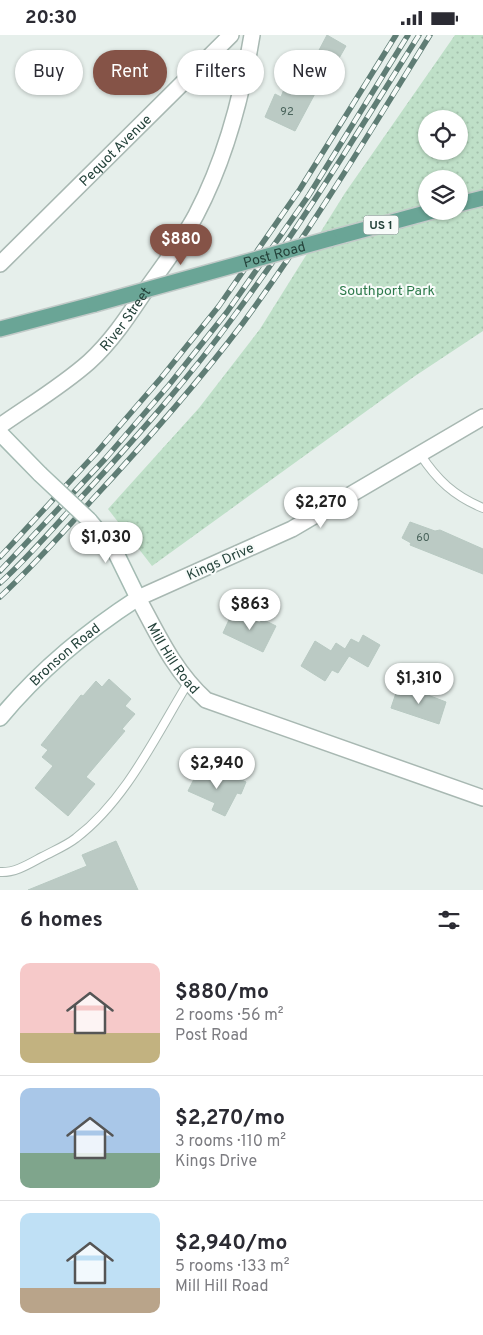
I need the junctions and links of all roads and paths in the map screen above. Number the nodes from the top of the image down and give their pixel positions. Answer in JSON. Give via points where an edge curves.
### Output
{"nodes":[{"id":1,"x":231,"y":35,"type":"edge"},
{"id":2,"x":252,"y":35,"type":"edge"},
{"id":3,"x":483,"y":198,"type":"edge"},
{"id":4,"x":468,"y":202,"type":"edge"},
{"id":5,"x":418,"y":215,"type":"edge"},
{"id":6,"x":5,"y":259,"type":"edge"},
{"id":7,"x":0,"y":329,"type":"edge"},
{"id":8,"x":483,"y":417,"type":"edge"},
{"id":9,"x":0,"y":425,"type":"edge"},
{"id":10,"x":0,"y":433,"type":"edge"},
{"id":11,"x":420,"y":454,"type":"junction"},
{"id":12,"x":483,"y":508,"type":"edge"},
{"id":13,"x":138,"y":598,"type":"junction"},
{"id":14,"x":188,"y":683,"type":"junction"},
{"id":15,"x":0,"y":718,"type":"edge"},
{"id":16,"x":483,"y":798,"type":"edge"},
{"id":17,"x":0,"y":872,"type":"edge"}],
"edges":[{"from":1,"to":6,"type":"street","name":"Pequot Avenue"},
{"from":2,"to":9,"type":"street","name":"River Street","via":[[239,98],[218,168],[196,216],[171,255],[110,341],[89,362]]},
{"from":3,"to":4,"type":"main road"},
{"from":5,"to":7,"type":"main road","name":"Post Road","number":"US 1","bridge":true},
{"from":8,"to":11,"type":"street","name":"Kings Drive"},
{"from":10,"to":13,"type":"street","name":"Mill Hill Road","bridge":true,"via":[[89,520],[115,551]]},
{"from":11,"to":12,"type":"lane","via":[[446,487],[463,500]]},
{"from":11,"to":13,"type":"street","name":"Kings Drive","via":[[292,529]]},
{"from":13,"to":14,"type":"street","name":"Mill Hill Road","via":[[174,665]]},
{"from":13,"to":15,"type":"street","name":"Bronson Road","via":[[103,621],[58,659]]},
{"from":14,"to":16,"type":"street","name":"Mill Hill Road","via":[[206,700]]},
{"from":14,"to":17,"type":"lane","via":[[134,773],[106,810],[75,839],[24,867],[9,873]]}]}
